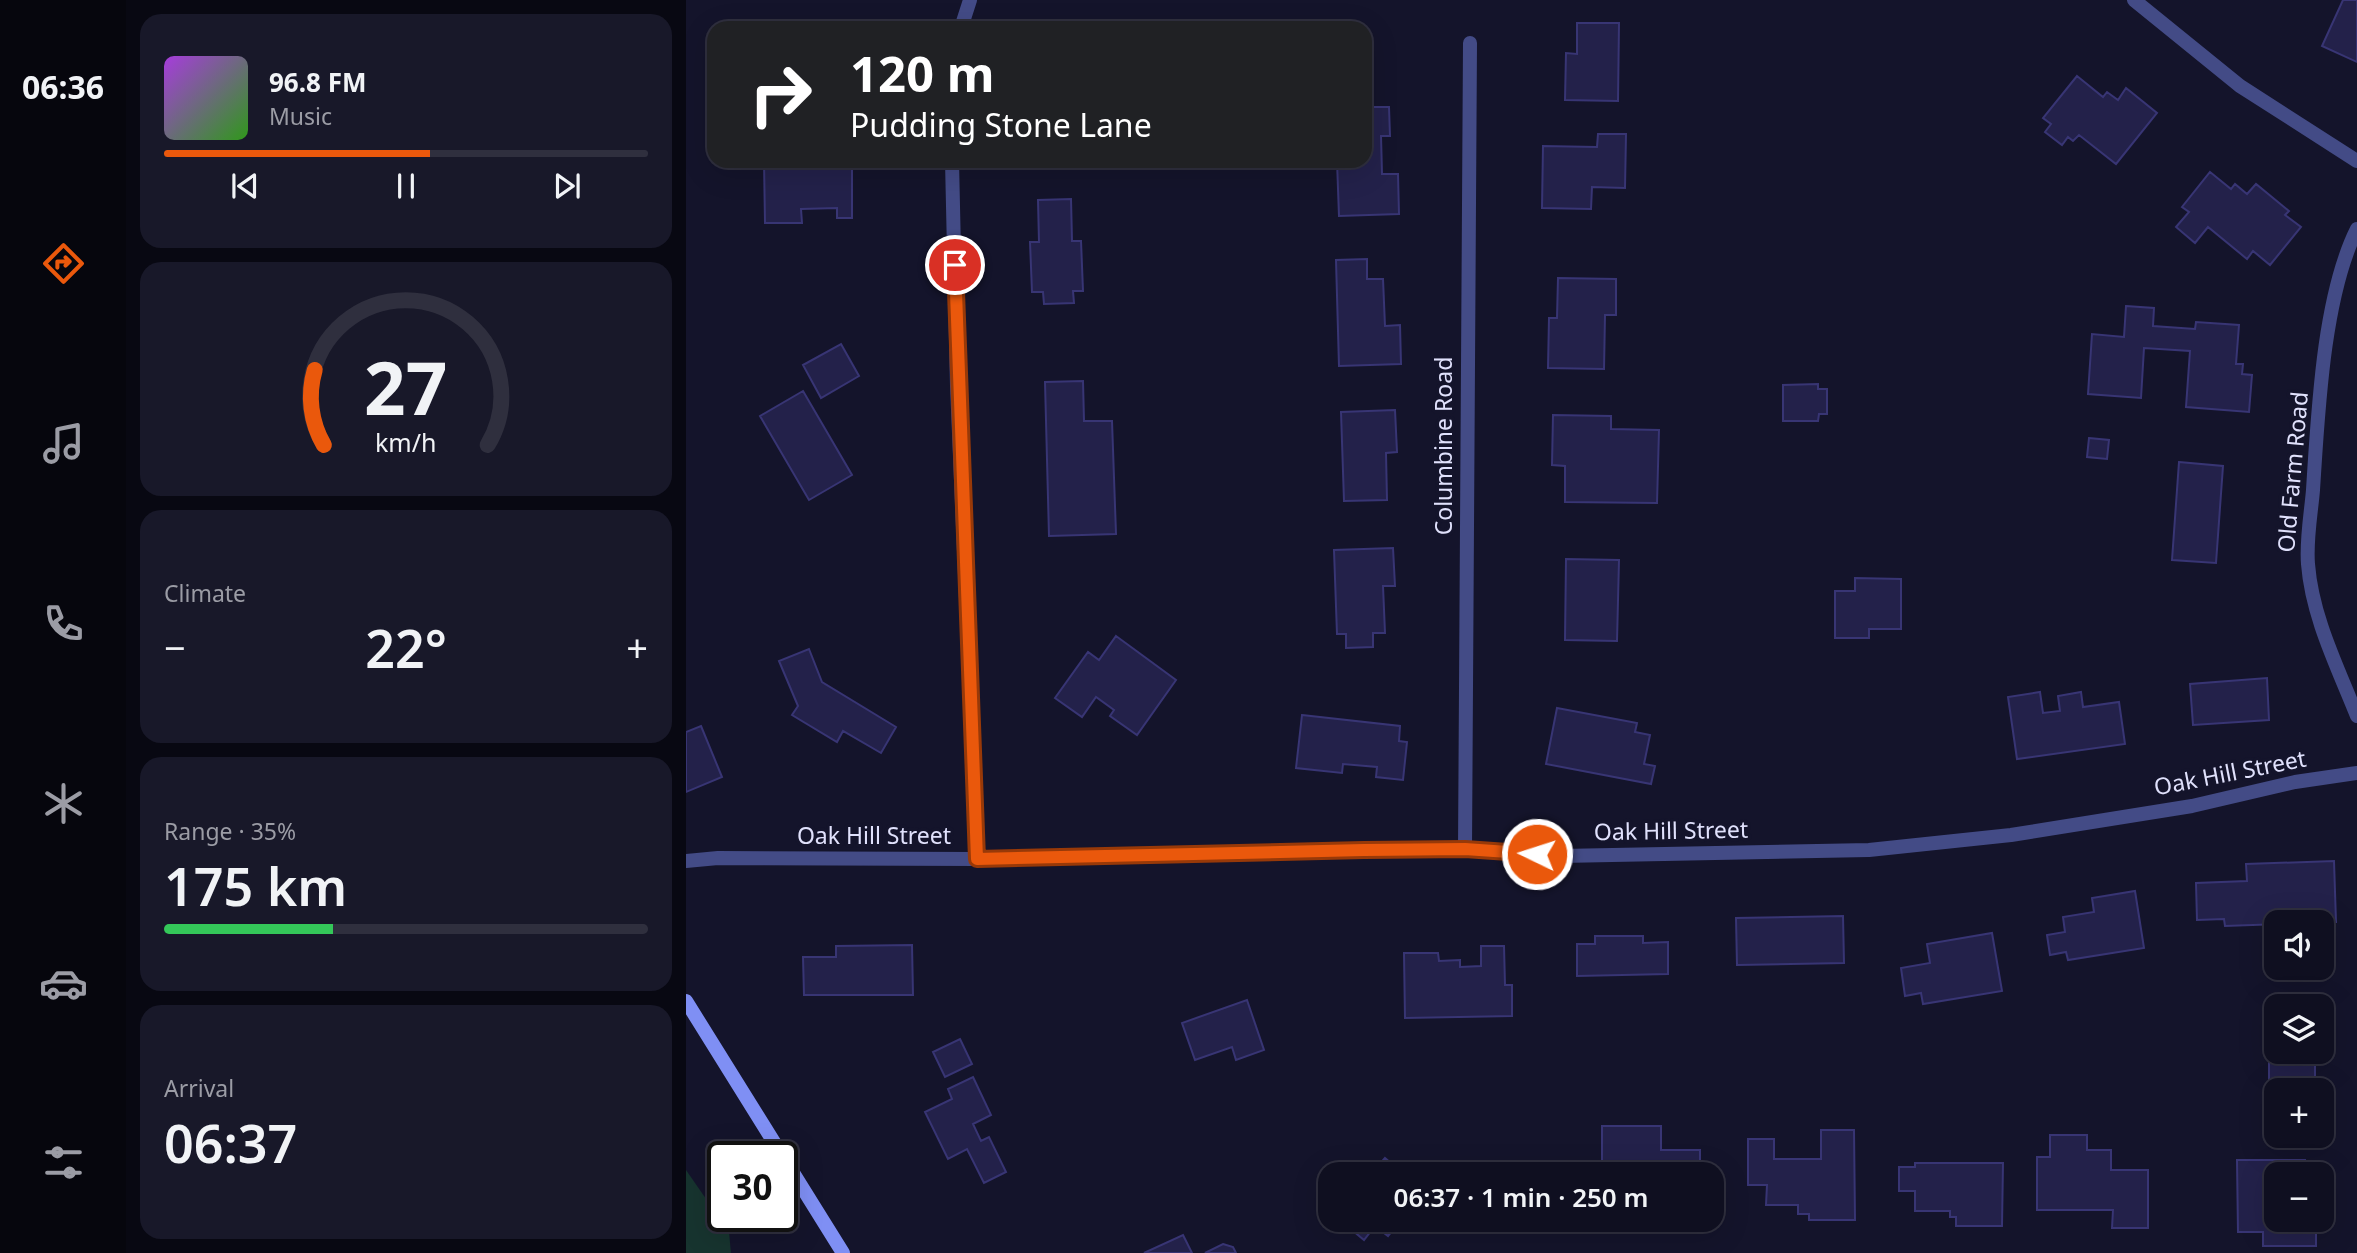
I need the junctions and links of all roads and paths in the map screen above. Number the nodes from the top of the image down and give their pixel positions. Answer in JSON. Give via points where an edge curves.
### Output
{"nodes":[{"id":1,"x":970,"y":0,"type":"edge"},
{"id":2,"x":2134,"y":0,"type":"edge"},
{"id":3,"x":963,"y":21,"type":"edge"},
{"id":4,"x":1470,"y":43,"type":"dead end"},
{"id":5,"x":2357,"y":161,"type":"edge"},
{"id":6,"x":952,"y":168,"type":"edge"},
{"id":7,"x":2357,"y":229,"type":"edge"},
{"id":8,"x":2357,"y":716,"type":"edge"},
{"id":9,"x":2357,"y":773,"type":"edge"},
{"id":10,"x":1465,"y":849,"type":"junction"},
{"id":11,"x":977,"y":859,"type":"junction"},
{"id":12,"x":686,"y":861,"type":"edge"},
{"id":13,"x":686,"y":1001,"type":"edge"},
{"id":14,"x":843,"y":1253,"type":"edge"}],
"edges":[{"from":1,"to":3,"type":"street"},
{"from":2,"to":5,"type":"street","via":[[2241,86]]},
{"from":4,"to":10,"type":"street","name":"Columbine Road"},
{"from":6,"to":11,"type":"street"},
{"from":7,"to":8,"type":"street","name":"Old Farm Road","via":[[2345,252],[2329,334],[2308,564],[2322,626]]},
{"from":9,"to":10,"type":"street","name":"Oak Hill Street","via":[[2011,835],[1869,849],[1561,856]]},
{"from":10,"to":11,"type":"street","name":"Oak Hill Street"},
{"from":11,"to":12,"type":"street","name":"Oak Hill Street"},
{"from":13,"to":14,"type":"main road"}]}
